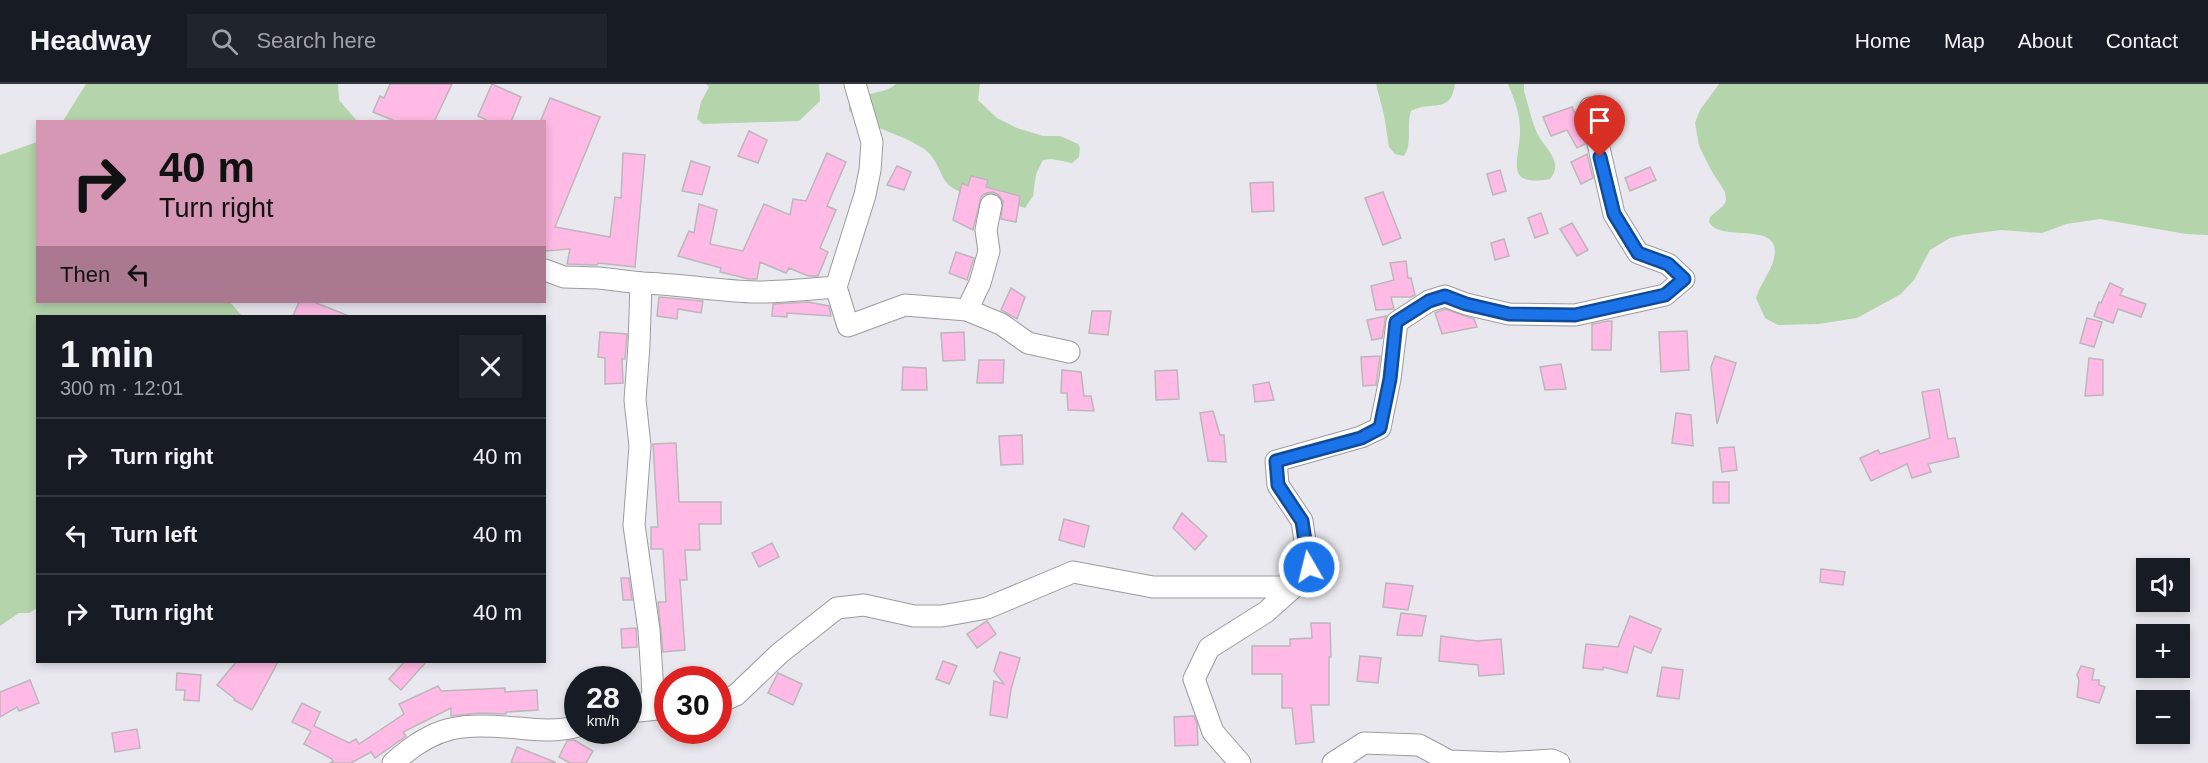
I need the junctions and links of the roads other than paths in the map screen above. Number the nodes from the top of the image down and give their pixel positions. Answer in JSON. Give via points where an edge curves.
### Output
{"nodes":[{"id":1,"x":855,"y":84,"type":"edge"},
{"id":2,"x":1590,"y":108,"type":"dead end"},
{"id":3,"x":991,"y":205,"type":"dead end"},
{"id":4,"x":546,"y":270,"type":"edge"},
{"id":5,"x":641,"y":283,"type":"junction"},
{"id":6,"x":836,"y":287,"type":"junction"},
{"id":7,"x":967,"y":310,"type":"junction"},
{"id":8,"x":1069,"y":352,"type":"dead end"},
{"id":9,"x":1294,"y":586,"type":"junction"},
{"id":10,"x":732,"y":697,"type":"edge"},
{"id":11,"x":642,"y":705,"type":"edge"},
{"id":12,"x":564,"y":729,"type":"edge"},
{"id":13,"x":393,"y":763,"type":"edge"},
{"id":14,"x":1240,"y":763,"type":"edge"},
{"id":15,"x":1333,"y":763,"type":"edge"},
{"id":16,"x":1559,"y":763,"type":"edge"}],
"edges":[{"from":1,"to":6,"type":"street","via":[[872,142],[870,170]]},
{"from":2,"to":9,"type":"street","via":[[1614,214],[1638,253],[1668,264],[1684,279],[1665,295],[1575,315],[1509,314],[1445,296],[1429,301],[1396,322],[1380,428],[1361,438],[1276,461],[1278,485],[1302,521],[1307,548],[1309,567]]},
{"from":3,"to":7,"type":"street","via":[[986,230],[989,250]]},
{"from":4,"to":5,"type":"street","via":[[564,277]]},
{"from":5,"to":6,"type":"street","via":[[759,292]]},
{"from":5,"to":11,"type":"street","via":[[634,400],[640,446],[634,525],[652,676],[652,694]]},
{"from":6,"to":7,"type":"street","via":[[848,326],[905,304]]},
{"from":7,"to":8,"type":"street","via":[[1001,324],[1028,343]]},
{"from":9,"to":10,"type":"street","via":[[1153,587],[1073,572],[987,608],[942,616],[914,616],[864,605],[837,608]]},
{"from":9,"to":14,"type":"street","via":[[1266,612],[1209,648],[1194,679],[1213,732]]},
{"from":12,"to":13,"type":"street","via":[[461,725],[427,736]]},
{"from":15,"to":16,"type":"street","via":[[1364,743],[1419,745],[1449,761]]}]}
